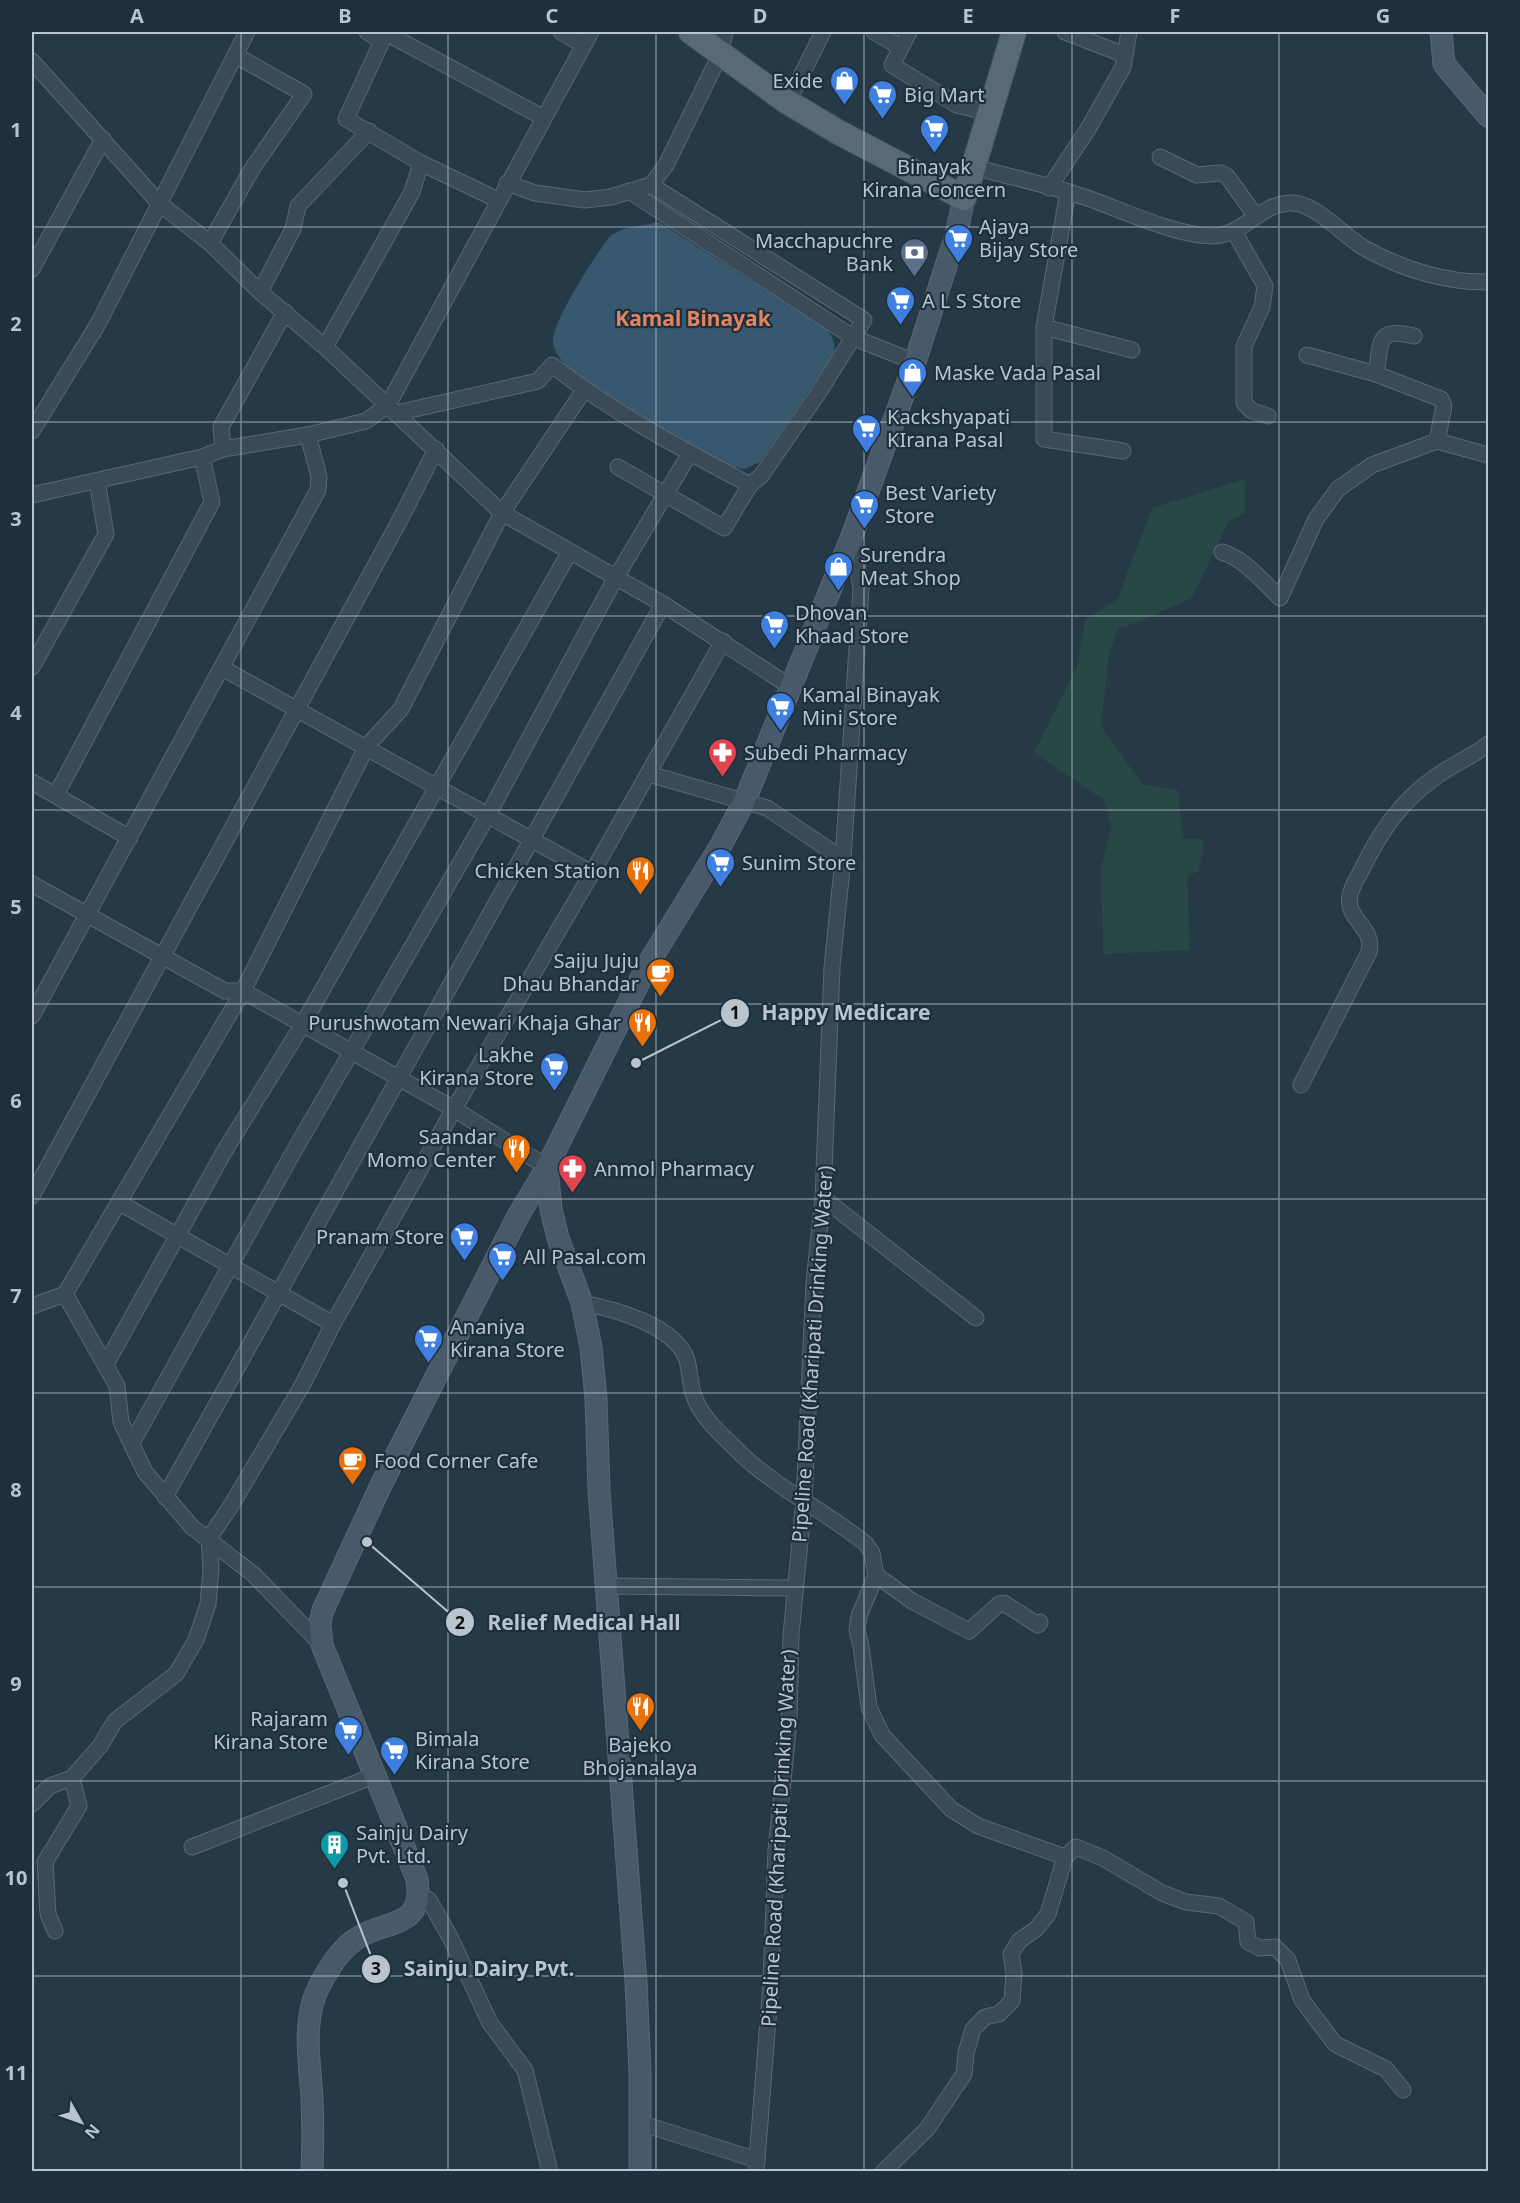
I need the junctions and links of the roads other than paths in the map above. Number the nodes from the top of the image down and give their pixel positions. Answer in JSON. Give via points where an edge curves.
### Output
{"nodes":[{"id":1,"x":247,"y":32,"type":"edge"},
{"id":2,"x":367,"y":32,"type":"edge"},
{"id":3,"x":561,"y":32,"type":"edge"},
{"id":4,"x":591,"y":32,"type":"edge"},
{"id":5,"x":691,"y":32,"type":"edge"},
{"id":6,"x":823,"y":32,"type":"edge"},
{"id":7,"x":874,"y":32,"type":"edge"},
{"id":8,"x":909,"y":32,"type":"edge"},
{"id":9,"x":1014,"y":32,"type":"edge"},
{"id":10,"x":1065,"y":32,"type":"edge"},
{"id":11,"x":1129,"y":32,"type":"edge"},
{"id":12,"x":1441,"y":32,"type":"edge"},
{"id":13,"x":409,"y":38,"type":"edge"},
{"id":14,"x":382,"y":41,"type":"junction"},
{"id":15,"x":722,"y":43,"type":"edge"},
{"id":16,"x":584,"y":45,"type":"junction"},
{"id":17,"x":900,"y":47,"type":"junction"},
{"id":18,"x":235,"y":55,"type":"junction"},
{"id":19,"x":1125,"y":55,"type":"junction"},
{"id":20,"x":32,"y":61,"type":"edge"},
{"id":21,"x":788,"y":102,"type":"junction"},
{"id":22,"x":990,"y":113,"type":"junction"},
{"id":23,"x":1488,"y":116,"type":"edge"},
{"id":24,"x":544,"y":118,"type":"junction"},
{"id":25,"x":369,"y":131,"type":"junction"},
{"id":26,"x":103,"y":139,"type":"junction"},
{"id":27,"x":1160,"y":157,"type":"dead end"},
{"id":28,"x":421,"y":163,"type":"junction"},
{"id":29,"x":974,"y":167,"type":"junction"},
{"id":30,"x":507,"y":183,"type":"junction"},
{"id":31,"x":651,"y":185,"type":"junction"},
{"id":32,"x":1049,"y":188,"type":"junction"},
{"id":33,"x":629,"y":192,"type":"junction"},
{"id":34,"x":1068,"y":192,"type":"junction"},
{"id":35,"x":964,"y":198,"type":"junction"},
{"id":36,"x":498,"y":200,"type":"junction"},
{"id":37,"x":160,"y":204,"type":"junction"},
{"id":38,"x":1255,"y":216,"type":"junction"},
{"id":39,"x":1235,"y":233,"type":"junction"},
{"id":40,"x":210,"y":243,"type":"junction"},
{"id":41,"x":32,"y":265,"type":"edge"},
{"id":42,"x":1488,"y":282,"type":"edge"},
{"id":43,"x":260,"y":292,"type":"junction"},
{"id":44,"x":285,"y":312,"type":"junction"},
{"id":45,"x":1044,"y":327,"type":"junction"},
{"id":46,"x":1414,"y":336,"type":"dead end"},
{"id":47,"x":854,"y":338,"type":"junction"},
{"id":48,"x":325,"y":347,"type":"junction"},
{"id":49,"x":1132,"y":350,"type":"dead end"},
{"id":50,"x":1307,"y":355,"type":"dead end"},
{"id":51,"x":915,"y":362,"type":"junction"},
{"id":52,"x":1377,"y":374,"type":"junction"},
{"id":53,"x":584,"y":390,"type":"junction"},
{"id":54,"x":392,"y":409,"type":"junction"},
{"id":55,"x":1268,"y":416,"type":"dead end"},
{"id":56,"x":32,"y":427,"type":"edge"},
{"id":57,"x":308,"y":435,"type":"junction"},
{"id":58,"x":1437,"y":441,"type":"junction"},
{"id":59,"x":223,"y":449,"type":"junction"},
{"id":60,"x":436,"y":449,"type":"junction"},
{"id":61,"x":1123,"y":451,"type":"dead end"},
{"id":62,"x":690,"y":453,"type":"junction"},
{"id":63,"x":1488,"y":455,"type":"edge"},
{"id":64,"x":202,"y":457,"type":"junction"},
{"id":65,"x":618,"y":467,"type":"dead end"},
{"id":66,"x":97,"y":481,"type":"junction"},
{"id":67,"x":750,"y":485,"type":"junction"},
{"id":68,"x":666,"y":494,"type":"junction"},
{"id":69,"x":32,"y":495,"type":"edge"},
{"id":70,"x":502,"y":513,"type":"junction"},
{"id":71,"x":852,"y":536,"type":"junction"},
{"id":72,"x":1222,"y":552,"type":"dead end"},
{"id":73,"x":569,"y":553,"type":"junction"},
{"id":74,"x":615,"y":579,"type":"junction"},
{"id":75,"x":663,"y":604,"type":"junction"},
{"id":76,"x":723,"y":641,"type":"junction"},
{"id":77,"x":32,"y":667,"type":"edge"},
{"id":78,"x":222,"y":668,"type":"junction"},
{"id":79,"x":791,"y":687,"type":"junction"},
{"id":80,"x":297,"y":708,"type":"junction"},
{"id":81,"x":1488,"y":744,"type":"edge"},
{"id":82,"x":367,"y":746,"type":"junction"},
{"id":83,"x":649,"y":774,"type":"junction"},
{"id":84,"x":32,"y":782,"type":"edge"},
{"id":85,"x":437,"y":785,"type":"junction"},
{"id":86,"x":56,"y":795,"type":"junction"},
{"id":87,"x":745,"y":800,"type":"junction"},
{"id":88,"x":488,"y":815,"type":"junction"},
{"id":89,"x":130,"y":837,"type":"junction"},
{"id":90,"x":533,"y":840,"type":"junction"},
{"id":91,"x":843,"y":860,"type":"junction"},
{"id":92,"x":592,"y":873,"type":"junction"},
{"id":93,"x":32,"y":884,"type":"edge"},
{"id":94,"x":85,"y":913,"type":"junction"},
{"id":95,"x":163,"y":956,"type":"junction"},
{"id":96,"x":243,"y":991,"type":"junction"},
{"id":97,"x":32,"y":1016,"type":"edge"},
{"id":98,"x":303,"y":1024,"type":"junction"},
{"id":99,"x":352,"y":1050,"type":"junction"},
{"id":100,"x":397,"y":1077,"type":"junction"},
{"id":101,"x":1301,"y":1085,"type":"dead end"},
{"id":102,"x":454,"y":1109,"type":"junction"},
{"id":103,"x":548,"y":1167,"type":"junction"},
{"id":104,"x":32,"y":1196,"type":"edge"},
{"id":105,"x":823,"y":1198,"type":"junction"},
{"id":106,"x":120,"y":1203,"type":"junction"},
{"id":107,"x":180,"y":1235,"type":"junction"},
{"id":108,"x":232,"y":1266,"type":"junction"},
{"id":109,"x":66,"y":1294,"type":"junction"},
{"id":110,"x":279,"y":1295,"type":"junction"},
{"id":111,"x":582,"y":1303,"type":"junction"},
{"id":112,"x":32,"y":1306,"type":"edge"},
{"id":113,"x":976,"y":1318,"type":"dead end"},
{"id":114,"x":333,"y":1324,"type":"junction"},
{"id":115,"x":106,"y":1364,"type":"junction"},
{"id":116,"x":132,"y":1443,"type":"junction"},
{"id":117,"x":165,"y":1497,"type":"junction"},
{"id":118,"x":804,"y":1500,"type":"junction"},
{"id":119,"x":209,"y":1538,"type":"junction"},
{"id":120,"x":876,"y":1575,"type":"junction"},
{"id":121,"x":607,"y":1586,"type":"junction"},
{"id":122,"x":796,"y":1588,"type":"junction"},
{"id":123,"x":1040,"y":1622,"type":"dead end"},
{"id":124,"x":322,"y":1645,"type":"junction"},
{"id":125,"x":376,"y":1775,"type":"junction"},
{"id":126,"x":72,"y":1778,"type":"junction"},
{"id":127,"x":32,"y":1804,"type":"edge"},
{"id":128,"x":192,"y":1847,"type":"dead end"},
{"id":129,"x":1065,"y":1857,"type":"junction"},
{"id":130,"x":419,"y":1896,"type":"junction"},
{"id":131,"x":55,"y":1931,"type":"dead end"},
{"id":132,"x":1403,"y":2090,"type":"dead end"},
{"id":133,"x":639,"y":2123,"type":"junction"},
{"id":134,"x":756,"y":2166,"type":"edge"},
{"id":135,"x":312,"y":2172,"type":"edge"},
{"id":136,"x":550,"y":2172,"type":"edge"},
{"id":137,"x":639,"y":2172,"type":"edge"},
{"id":138,"x":883,"y":2172,"type":"edge"}],
"edges":[{"from":1,"to":18,"type":"street"},
{"from":2,"to":14,"type":"street"},
{"from":3,"to":16,"type":"street"},
{"from":4,"to":16,"type":"street"},
{"from":5,"to":15,"type":"main road"},
{"from":6,"to":21,"type":"street"},
{"from":7,"to":17,"type":"street"},
{"from":8,"to":17,"type":"street"},
{"from":9,"to":22,"type":"main road"},
{"from":10,"to":19,"type":"street"},
{"from":11,"to":19,"type":"street"},
{"from":12,"to":23,"type":"main road","via":[[1444,64]]},
{"from":13,"to":14,"type":"street","via":[[386,33]]},
{"from":13,"to":24,"type":"street"},
{"from":14,"to":25,"type":"street","via":[[346,120]]},
{"from":15,"to":21,"type":"main road"},
{"from":15,"to":31,"type":"street","via":[[666,165]]},
{"from":16,"to":24,"type":"street"},
{"from":17,"to":22,"type":"street","via":[[892,65],[957,105]]},
{"from":18,"to":37,"type":"street"},
{"from":18,"to":40,"type":"street","via":[[304,94],[252,169]]},
{"from":19,"to":32,"type":"street","via":[[1123,67],[1088,129]]},
{"from":20,"to":26,"type":"street"},
{"from":21,"to":35,"type":"main road"},
{"from":22,"to":29,"type":"main road"},
{"from":24,"to":30,"type":"street"},
{"from":25,"to":28,"type":"street"},
{"from":25,"to":43,"type":"street","via":[[298,206],[293,229]]},
{"from":26,"to":37,"type":"street"},
{"from":26,"to":41,"type":"street"},
{"from":27,"to":38,"type":"street","via":[[1197,175],[1227,176]]},
{"from":28,"to":36,"type":"street"},
{"from":28,"to":48,"type":"street","via":[[411,192]]},
{"from":29,"to":32,"type":"street"},
{"from":29,"to":35,"type":"main road"},
{"from":30,"to":33,"type":"street","via":[[585,200]]},
{"from":30,"to":36,"type":"street"},
{"from":31,"to":33,"type":"street"},
{"from":31,"to":47,"type":"street","via":[[864,320]]},
{"from":32,"to":34,"type":"street"},
{"from":33,"to":47,"type":"street"},
{"from":34,"to":39,"type":"street","via":[[1183,230],[1210,236]]},
{"from":34,"to":45,"type":"street"},
{"from":35,"to":51,"type":"main road"},
{"from":36,"to":54,"type":"street"},
{"from":37,"to":40,"type":"street"},
{"from":37,"to":56,"type":"street","via":[[98,324]]},
{"from":38,"to":39,"type":"street"},
{"from":38,"to":42,"type":"street","via":[[1289,203],[1297,205],[1313,210],[1365,248],[1419,272]]},
{"from":39,"to":55,"type":"street","via":[[1266,286],[1262,308],[1244,346],[1244,403],[1252,411]]},
{"from":40,"to":43,"type":"street"},
{"from":43,"to":44,"type":"street"},
{"from":44,"to":48,"type":"street"},
{"from":44,"to":59,"type":"street","via":[[221,427]]},
{"from":45,"to":49,"type":"street"},
{"from":45,"to":61,"type":"street","via":[[1044,440]]},
{"from":46,"to":52,"type":"street","via":[[1393,331],[1383,338]]},
{"from":47,"to":51,"type":"street"},
{"from":47,"to":67,"type":"street","via":[[770,466]]},
{"from":48,"to":54,"type":"street"},
{"from":50,"to":52,"type":"street"},
{"from":51,"to":71,"type":"main road"},
{"from":52,"to":58,"type":"street","via":[[1441,399],[1444,406]]},
{"from":53,"to":54,"type":"street","via":[[552,365],[538,381]]},
{"from":53,"to":62,"type":"street"},
{"from":53,"to":70,"type":"street"},
{"from":54,"to":57,"type":"street","via":[[366,421]]},
{"from":54,"to":60,"type":"street"},
{"from":57,"to":59,"type":"street"},
{"from":57,"to":78,"type":"street","via":[[319,477],[318,490]]},
{"from":58,"to":63,"type":"street"},
{"from":58,"to":72,"type":"street","via":[[1372,465],[1338,489],[1316,519],[1280,598],[1253,572]]},
{"from":59,"to":64,"type":"street"},
{"from":60,"to":70,"type":"street"},
{"from":60,"to":80,"type":"street"},
{"from":62,"to":67,"type":"street"},
{"from":62,"to":68,"type":"street"},
{"from":64,"to":66,"type":"street"},
{"from":64,"to":86,"type":"street","via":[[212,502]]},
{"from":65,"to":68,"type":"street"},
{"from":66,"to":69,"type":"street"},
{"from":66,"to":77,"type":"street","via":[[106,534]]},
{"from":67,"to":68,"type":"street","via":[[724,528]]},
{"from":68,"to":74,"type":"street"},
{"from":70,"to":73,"type":"street"},
{"from":70,"to":82,"type":"street","via":[[401,709]]},
{"from":71,"to":79,"type":"main road"},
{"from":71,"to":91,"type":"street","name":"Pipeline Road (Kharipati Drinking Water)","via":[[861,588]]},
{"from":73,"to":74,"type":"street"},
{"from":73,"to":85,"type":"street"},
{"from":74,"to":75,"type":"street"},
{"from":74,"to":88,"type":"street"},
{"from":75,"to":76,"type":"street"},
{"from":75,"to":90,"type":"street"},
{"from":76,"to":79,"type":"street"},
{"from":76,"to":83,"type":"street"},
{"from":78,"to":80,"type":"street"},
{"from":78,"to":89,"type":"street"},
{"from":79,"to":87,"type":"main road"},
{"from":80,"to":82,"type":"street"},
{"from":80,"to":95,"type":"street"},
{"from":81,"to":101,"type":"street","via":[[1434,777],[1409,799],[1385,826],[1369,854],[1348,906],[1369,933],[1369,952]]},
{"from":82,"to":85,"type":"street"},
{"from":82,"to":96,"type":"street"},
{"from":83,"to":87,"type":"street"},
{"from":83,"to":92,"type":"street"},
{"from":84,"to":86,"type":"street"},
{"from":85,"to":88,"type":"street"},
{"from":85,"to":98,"type":"street"},
{"from":86,"to":89,"type":"street"},
{"from":87,"to":91,"type":"street","via":[[767,808]]},
{"from":87,"to":103,"type":"main road","via":[[648,964]]},
{"from":88,"to":90,"type":"street"},
{"from":88,"to":99,"type":"street"},
{"from":89,"to":94,"type":"street"},
{"from":90,"to":92,"type":"street"},
{"from":90,"to":100,"type":"street"},
{"from":91,"to":105,"type":"street","name":"Pipeline Road (Kharipati Drinking Water)","via":[[832,967]]},
{"from":92,"to":102,"type":"street"},
{"from":93,"to":94,"type":"street"},
{"from":94,"to":95,"type":"street"},
{"from":94,"to":97,"type":"street"},
{"from":95,"to":96,"type":"street","via":[[225,991]]},
{"from":95,"to":104,"type":"street"},
{"from":96,"to":98,"type":"street"},
{"from":96,"to":106,"type":"street"},
{"from":98,"to":99,"type":"street"},
{"from":98,"to":107,"type":"street","via":[[224,1152]]},
{"from":99,"to":100,"type":"street"},
{"from":99,"to":108,"type":"street"},
{"from":100,"to":102,"type":"street"},
{"from":100,"to":110,"type":"street"},
{"from":102,"to":103,"type":"street"},
{"from":102,"to":114,"type":"street"},
{"from":103,"to":111,"type":"main road","via":[[558,1238]]},
{"from":103,"to":124,"type":"main road","via":[[517,1218],[335,1578],[320,1623]]},
{"from":105,"to":113,"type":"street"},
{"from":105,"to":118,"type":"street","name":"Pipeline Road (Kharipati Drinking Water)","via":[[814,1281]]},
{"from":106,"to":107,"type":"street"},
{"from":106,"to":109,"type":"street"},
{"from":107,"to":108,"type":"street"},
{"from":107,"to":115,"type":"street"},
{"from":108,"to":110,"type":"street"},
{"from":108,"to":116,"type":"street"},
{"from":109,"to":112,"type":"street"},
{"from":109,"to":115,"type":"street"},
{"from":110,"to":114,"type":"street"},
{"from":110,"to":117,"type":"street"},
{"from":111,"to":118,"type":"street","via":[[607,1308],[666,1334],[686,1359],[694,1396],[704,1415],[743,1456]]},
{"from":111,"to":121,"type":"main road","via":[[596,1400]]},
{"from":114,"to":119,"type":"street","via":[[303,1384]]},
{"from":115,"to":116,"type":"street","via":[[117,1386],[121,1422]]},
{"from":116,"to":117,"type":"street","via":[[145,1472]]},
{"from":117,"to":119,"type":"street","via":[[192,1527]]},
{"from":118,"to":120,"type":"street","via":[[866,1544]]},
{"from":118,"to":122,"type":"street","name":"Pipeline Road (Kharipati Drinking Water)"},
{"from":119,"to":124,"type":"street","via":[[253,1574]]},
{"from":119,"to":126,"type":"street","via":[[208,1604],[196,1640],[176,1674],[115,1721],[100,1746]]},
{"from":120,"to":123,"type":"street","via":[[912,1601],[969,1631],[1004,1603],[1038,1625]]},
{"from":120,"to":129,"type":"street","via":[[856,1630],[869,1707],[882,1735],[951,1809],[978,1826]]},
{"from":121,"to":122,"type":"street"},
{"from":121,"to":133,"type":"main road","via":[[636,1982]]},
{"from":122,"to":134,"type":"street","name":"Pipeline Road (Kharipati Drinking Water)"},
{"from":124,"to":125,"type":"main road"},
{"from":125,"to":128,"type":"street"},
{"from":125,"to":130,"type":"main road","via":[[417,1880]]},
{"from":126,"to":127,"type":"street","via":[[50,1786]]},
{"from":126,"to":131,"type":"street","via":[[79,1806],[45,1862],[48,1914]]},
{"from":129,"to":132,"type":"street","via":[[1076,1846],[1162,1893],[1186,1902],[1219,1906],[1246,1922],[1248,1942],[1260,1948],[1275,1947],[1288,1960],[1302,2000],[1335,2044],[1386,2069]]},
{"from":129,"to":138,"type":"street","via":[[1048,1914],[1011,1954],[1012,2001],[973,2029],[964,2074],[927,2129]]},
{"from":130,"to":135,"type":"main road","via":[[414,1911],[407,1917],[351,1942],[334,1962],[313,2001],[308,2040]]},
{"from":130,"to":136,"type":"street","via":[[429,1900],[490,2023],[525,2070]]},
{"from":133,"to":134,"type":"street"},
{"from":133,"to":137,"type":"main road"}]}
